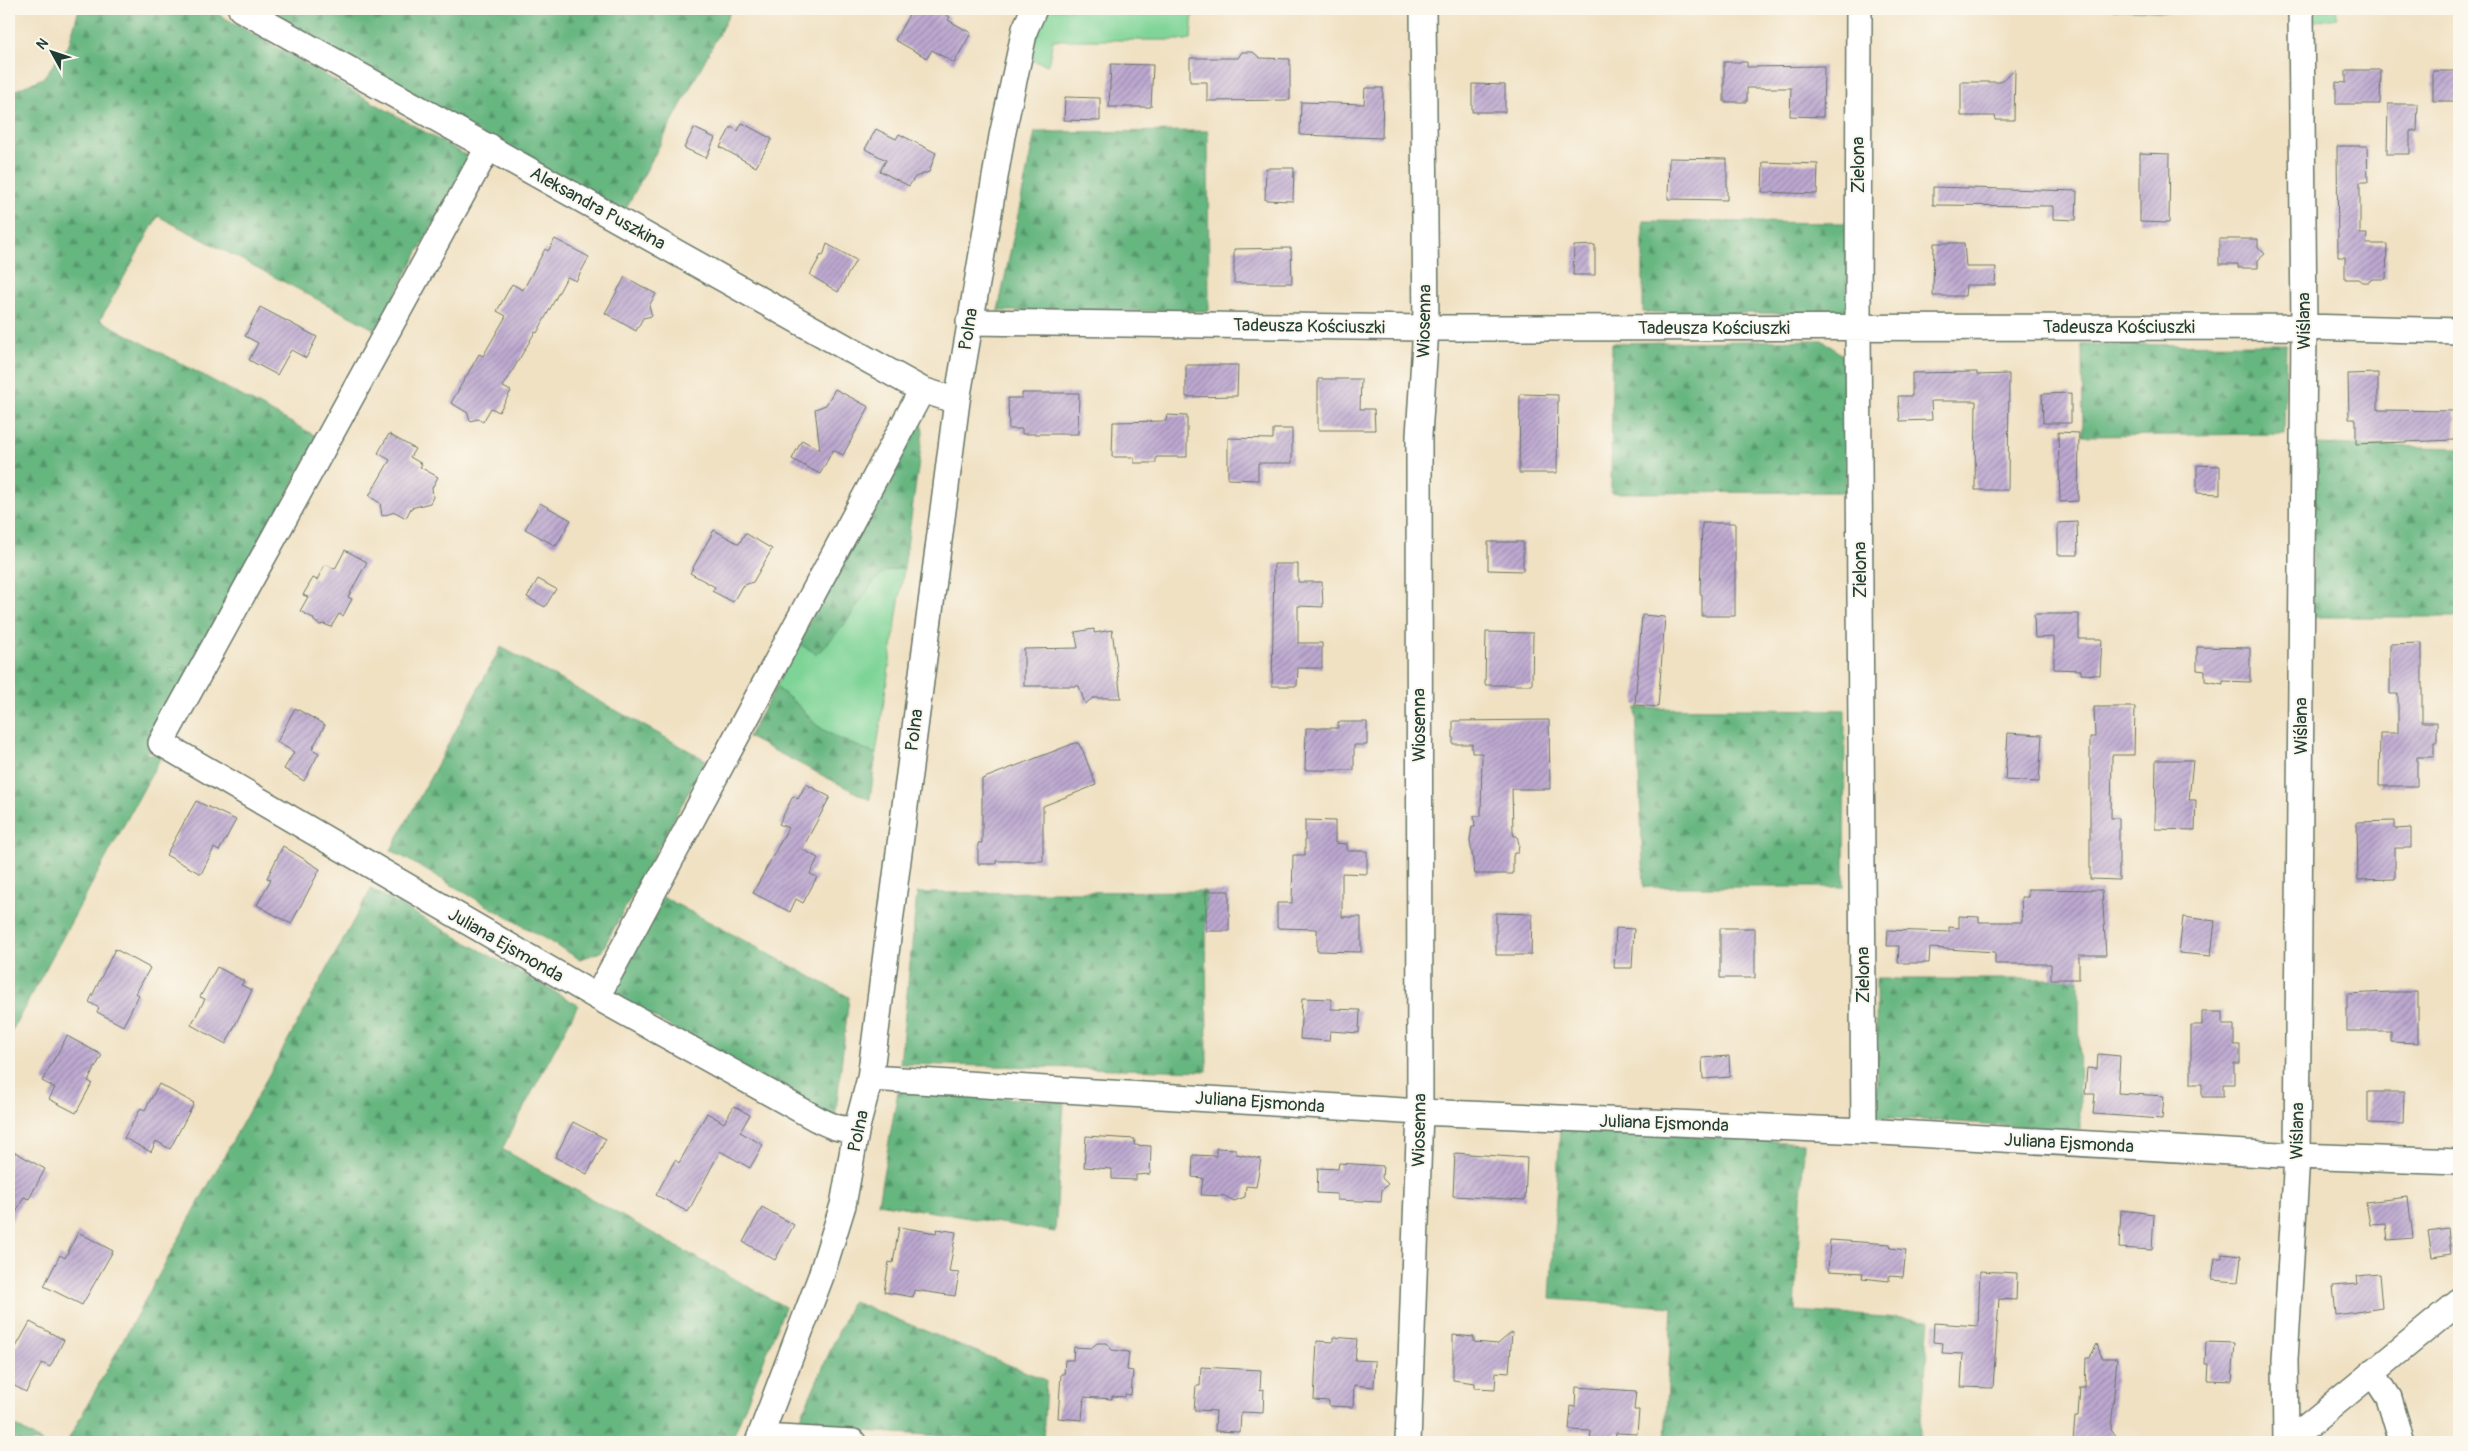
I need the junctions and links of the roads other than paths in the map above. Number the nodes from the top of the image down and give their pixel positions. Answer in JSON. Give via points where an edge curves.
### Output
{"nodes":[{"id":1,"x":241,"y":9,"type":"edge"},
{"id":2,"x":1034,"y":9,"type":"edge"},
{"id":3,"x":1423,"y":9,"type":"edge"},
{"id":4,"x":1859,"y":9,"type":"edge"},
{"id":5,"x":2301,"y":9,"type":"edge"},
{"id":6,"x":489,"y":146,"type":"junction"},
{"id":7,"x":969,"y":322,"type":"junction"},
{"id":8,"x":2304,"y":327,"type":"junction"},
{"id":9,"x":1426,"y":328,"type":"junction"},
{"id":10,"x":1858,"y":328,"type":"junction"},
{"id":11,"x":2459,"y":330,"type":"edge"},
{"id":12,"x":922,"y":390,"type":"junction"},
{"id":13,"x":957,"y":400,"type":"junction"},
{"id":14,"x":597,"y":997,"type":"junction"},
{"id":15,"x":870,"y":1078,"type":"junction"},
{"id":16,"x":1420,"y":1112,"type":"junction"},
{"id":17,"x":857,"y":1127,"type":"junction"},
{"id":18,"x":1864,"y":1131,"type":"junction"},
{"id":19,"x":2297,"y":1156,"type":"junction"},
{"id":20,"x":2459,"y":1162,"type":"edge"},
{"id":21,"x":2459,"y":1302,"type":"edge"},
{"id":22,"x":2372,"y":1372,"type":"junction"},
{"id":23,"x":759,"y":1439,"type":"edge"},
{"id":24,"x":853,"y":1442,"type":"edge"},
{"id":25,"x":1408,"y":1442,"type":"edge"},
{"id":26,"x":2287,"y":1442,"type":"edge"},
{"id":27,"x":2402,"y":1442,"type":"edge"}],
"edges":[{"from":1,"to":6,"type":"street","name":"Aleksandra Puszkina"},
{"from":2,"to":7,"type":"street","name":"Polna","via":[[1025,29],[1002,136]]},
{"from":3,"to":9,"type":"street","name":"Wiosenna"},
{"from":4,"to":10,"type":"street","name":"Zielona"},
{"from":5,"to":8,"type":"street","name":"Wiślana"},
{"from":6,"to":12,"type":"street","name":"Aleksandra Puszkina"},
{"from":6,"to":14,"type":"street","name":"Juliana Ejsmonda","via":[[161,743]]},
{"from":7,"to":9,"type":"street","name":"Tadeusza Kościuszki"},
{"from":7,"to":13,"type":"street","name":"Polna"},
{"from":8,"to":10,"type":"street","name":"Tadeusza Kościuszki"},
{"from":8,"to":11,"type":"street","name":"Tadeusza Kościuszki"},
{"from":8,"to":19,"type":"street","name":"Wiślana"},
{"from":9,"to":10,"type":"street","name":"Tadeusza Kościuszki"},
{"from":9,"to":16,"type":"street","name":"Wiosenna","via":[[1419,435]]},
{"from":10,"to":18,"type":"street","name":"Zielona"},
{"from":12,"to":13,"type":"street","name":"Aleksandra Puszkina"},
{"from":12,"to":14,"type":"street"},
{"from":13,"to":15,"type":"street","name":"Polna"},
{"from":14,"to":17,"type":"street","name":"Juliana Ejsmonda","via":[[817,1119],[838,1129]]},
{"from":15,"to":16,"type":"street","name":"Juliana Ejsmonda"},
{"from":15,"to":17,"type":"street","name":"Polna"},
{"from":16,"to":18,"type":"street","name":"Juliana Ejsmonda"},
{"from":16,"to":25,"type":"street","name":"Wiosenna"},
{"from":17,"to":23,"type":"street","name":"Polna","via":[[843,1206],[821,1276]]},
{"from":18,"to":19,"type":"street","name":"Juliana Ejsmonda"},
{"from":19,"to":20,"type":"street","name":"Juliana Ejsmonda"},
{"from":19,"to":26,"type":"street","name":"Wiślana","via":[[2285,1360]]},
{"from":21,"to":22,"type":"street"},
{"from":22,"to":26,"type":"street"},
{"from":22,"to":27,"type":"street","via":[[2390,1398]]},
{"from":23,"to":24,"type":"street"}]}
